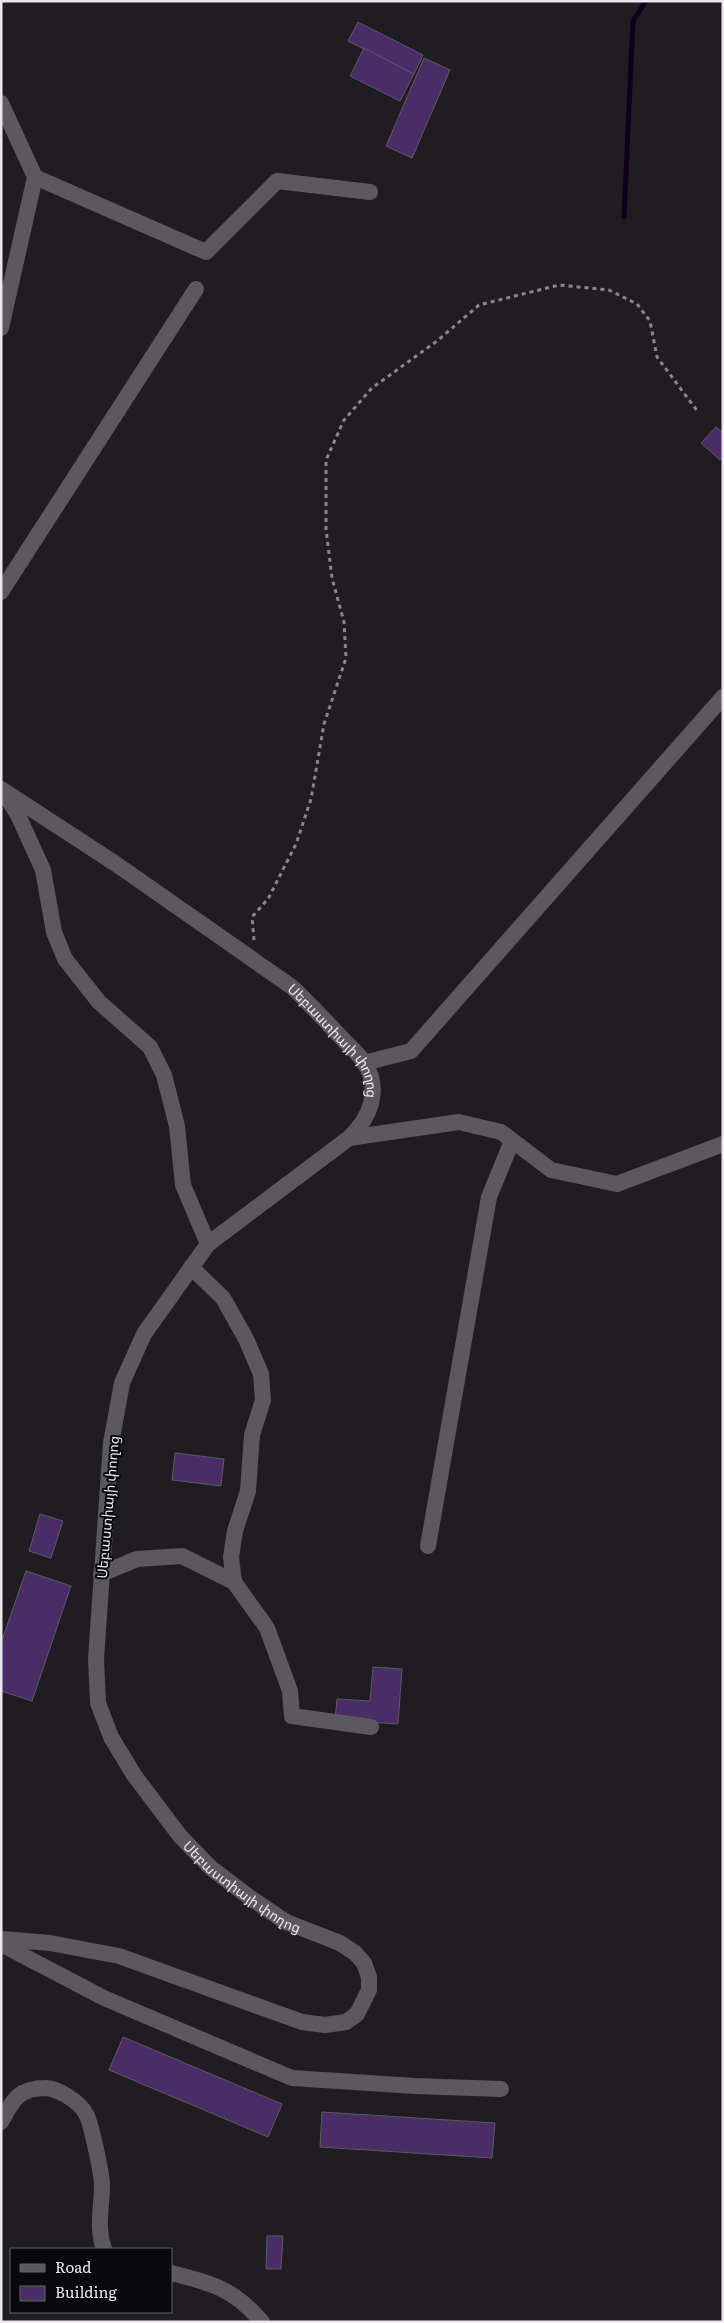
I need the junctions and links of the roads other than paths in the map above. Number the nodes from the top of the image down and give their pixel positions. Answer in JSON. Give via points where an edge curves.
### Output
{"nodes":[{"id":1,"x":1,"y":103,"type":"edge"},
{"id":2,"x":35,"y":177,"type":"junction"},
{"id":3,"x":370,"y":192,"type":"dead end"},
{"id":4,"x":196,"y":289,"type":"dead end"},
{"id":5,"x":1,"y":328,"type":"edge"},
{"id":6,"x":1,"y":592,"type":"edge"},
{"id":7,"x":723,"y":697,"type":"edge"},
{"id":8,"x":2,"y":790,"type":"edge"},
{"id":9,"x":364,"y":1063,"type":"junction"},
{"id":10,"x":349,"y":1138,"type":"junction"},
{"id":11,"x":512,"y":1141,"type":"junction"},
{"id":12,"x":723,"y":1144,"type":"edge"},
{"id":13,"x":208,"y":1244,"type":"junction"},
{"id":14,"x":191,"y":1267,"type":"junction"},
{"id":15,"x":428,"y":1546,"type":"dead end"},
{"id":16,"x":100,"y":1574,"type":"junction"},
{"id":17,"x":234,"y":1582,"type":"junction"},
{"id":18,"x":371,"y":1727,"type":"dead end"},
{"id":19,"x":1,"y":1939,"type":"edge"},
{"id":20,"x":1,"y":1944,"type":"edge"},
{"id":21,"x":501,"y":2089,"type":"dead end"},
{"id":22,"x":1,"y":2122,"type":"edge"},
{"id":23,"x":104,"y":2248,"type":"edge"},
{"id":24,"x":172,"y":2273,"type":"edge"},
{"id":25,"x":262,"y":2322,"type":"edge"}],
"edges":[{"from":1,"to":2,"type":"street"},
{"from":2,"to":3,"type":"street","via":[[206,252],[277,181]]},
{"from":2,"to":5,"type":"street"},
{"from":4,"to":6,"type":"street"},
{"from":7,"to":9,"type":"street","via":[[411,1051]]},
{"from":8,"to":9,"type":"street","name":"Սեբաստիայի փողոց","via":[[116,864],[292,987]]},
{"from":8,"to":13,"type":"street","via":[[18,815],[43,870],[54,932],[65,959],[99,1002],[150,1047],[164,1075],[177,1126],[183,1185]]},
{"from":9,"to":10,"type":"street","name":"Սեբաստիայի փողոց","via":[[372,1086],[372,1105],[362,1125]]},
{"from":10,"to":11,"type":"street","via":[[459,1122],[500,1132]]},
{"from":10,"to":13,"type":"street","name":"Սեբաստիայի փողոց"},
{"from":11,"to":12,"type":"street","via":[[551,1170],[617,1184]]},
{"from":11,"to":15,"type":"street","via":[[489,1197]]},
{"from":13,"to":14,"type":"street","name":"Սեբաստիայի փողոց"},
{"from":14,"to":16,"type":"street","name":"Սեբաստիայի փողոց","via":[[144,1334],[122,1383],[111,1443]]},
{"from":14,"to":17,"type":"street","via":[[223,1298],[260,1374],[263,1400],[252,1435],[248,1491],[235,1531],[231,1557]]},
{"from":16,"to":17,"type":"street","via":[[137,1560],[182,1556]]},
{"from":16,"to":19,"type":"street","name":"Սեբաստիայի փողոց","via":[[96,1659],[98,1703],[111,1737],[130,1767],[180,1836],[211,1868],[286,1922],[340,1943],[355,1953],[364,1963],[369,1990],[358,2014],[346,2022],[325,2026],[302,2022],[119,1956],[50,1943]]},
{"from":17,"to":18,"type":"street","via":[[267,1628],[290,1691],[292,1716]]},
{"from":20,"to":21,"type":"street","via":[[104,1998],[292,2078]]},
{"from":22,"to":23,"type":"street","via":[[15,2098],[31,2088],[50,2089],[73,2100],[87,2115],[102,2184],[98,2233]]},
{"from":24,"to":25,"type":"street","via":[[227,2290],[247,2304]]}]}
